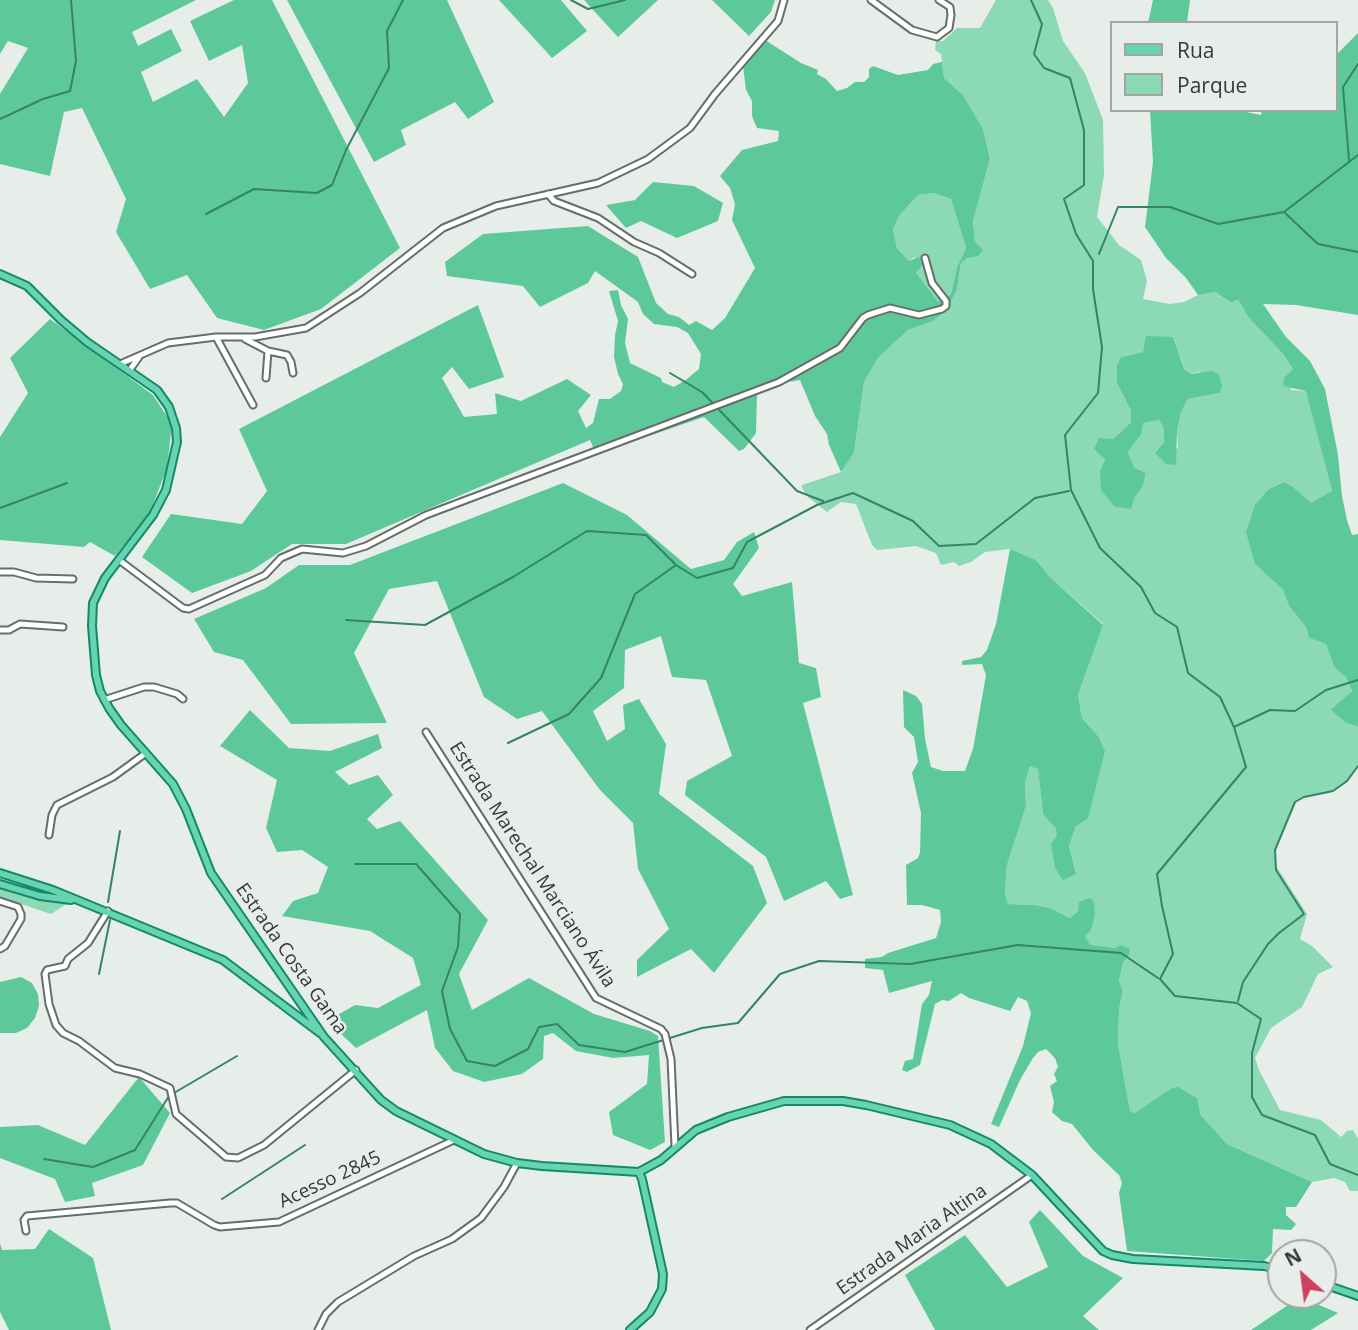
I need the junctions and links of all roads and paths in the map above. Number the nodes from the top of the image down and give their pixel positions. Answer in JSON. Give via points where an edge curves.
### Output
{"nodes":[{"id":1,"x":784,"y":0,"type":"edge"},
{"id":2,"x":871,"y":0,"type":"edge"},
{"id":3,"x":939,"y":0,"type":"edge"},
{"id":4,"x":548,"y":194,"type":"junction"},
{"id":5,"x":925,"y":258,"type":"dead end"},
{"id":6,"x":0,"y":274,"type":"edge"},
{"id":7,"x":692,"y":274,"type":"dead end"},
{"id":8,"x":216,"y":337,"type":"junction"},
{"id":9,"x":243,"y":337,"type":"junction"},
{"id":10,"x":268,"y":351,"type":"junction"},
{"id":11,"x":139,"y":357,"type":"junction"},
{"id":12,"x":120,"y":364,"type":"junction"},
{"id":13,"x":130,"y":371,"type":"junction"},
{"id":14,"x":293,"y":373,"type":"dead end"},
{"id":15,"x":266,"y":378,"type":"dead end"},
{"id":16,"x":253,"y":405,"type":"dead end"},
{"id":17,"x":119,"y":559,"type":"junction"},
{"id":18,"x":0,"y":572,"type":"edge"},
{"id":19,"x":73,"y":579,"type":"dead end"},
{"id":20,"x":14,"y":627,"type":"junction"},
{"id":21,"x":63,"y":628,"type":"dead end"},
{"id":22,"x":0,"y":630,"type":"edge"},
{"id":23,"x":0,"y":636,"type":"edge"},
{"id":24,"x":183,"y":699,"type":"dead end"},
{"id":25,"x":104,"y":700,"type":"junction"},
{"id":26,"x":426,"y":732,"type":"dead end"},
{"id":27,"x":146,"y":753,"type":"junction"},
{"id":28,"x":49,"y":835,"type":"dead end"},
{"id":29,"x":0,"y":873,"type":"edge"},
{"id":30,"x":0,"y":884,"type":"edge"},
{"id":31,"x":0,"y":901,"type":"edge"},
{"id":32,"x":86,"y":903,"type":"junction"},
{"id":33,"x":108,"y":911,"type":"junction"},
{"id":34,"x":0,"y":949,"type":"edge"},
{"id":35,"x":303,"y":1003,"type":"junction"},
{"id":36,"x":290,"y":1010,"type":"junction"},
{"id":37,"x":324,"y":1037,"type":"junction"},
{"id":38,"x":356,"y":1070,"type":"junction"},
{"id":39,"x":454,"y":1140,"type":"junction"},
{"id":40,"x":675,"y":1146,"type":"junction"},
{"id":41,"x":517,"y":1163,"type":"junction"},
{"id":42,"x":639,"y":1172,"type":"junction"},
{"id":43,"x":1032,"y":1175,"type":"junction"},
{"id":44,"x":26,"y":1231,"type":"dead end"},
{"id":45,"x":1267,"y":1267,"type":"edge"},
{"id":46,"x":1337,"y":1289,"type":"edge"},
{"id":47,"x":1358,"y":1296,"type":"edge"},
{"id":48,"x":318,"y":1330,"type":"edge"},
{"id":49,"x":630,"y":1330,"type":"edge"},
{"id":50,"x":810,"y":1330,"type":"edge"}],
"edges":[{"from":1,"to":4,"type":"street","via":[[778,22],[690,128],[648,159],[598,183]]},
{"from":2,"to":3,"type":"street","via":[[912,30],[937,37],[949,28],[951,15],[950,7]]},
{"from":4,"to":7,"type":"street"},
{"from":4,"to":9,"type":"street","via":[[496,206],[443,228],[360,293],[306,328]]},
{"from":5,"to":17,"type":"street","via":[[932,283],[946,301],[942,309],[919,315],[890,308],[868,315],[840,348],[779,382],[426,515],[366,546],[343,553],[302,549],[281,558],[265,575],[189,609]]},
{"from":6,"to":12,"type":"main road","name":"Estrada Costa Gama","via":[[27,286],[61,320]]},
{"from":8,"to":9,"type":"street"},
{"from":8,"to":11,"type":"street","via":[[168,343]]},
{"from":8,"to":16,"type":"street"},
{"from":9,"to":10,"type":"street"},
{"from":10,"to":14,"type":"street","via":[[287,355]]},
{"from":10,"to":15,"type":"street"},
{"from":11,"to":12,"type":"street"},
{"from":11,"to":13,"type":"street"},
{"from":12,"to":13,"type":"main road","name":"Estrada Costa Gama"},
{"from":13,"to":17,"type":"main road","name":"Estrada Costa Gama","via":[[163,396],[177,442],[160,503]]},
{"from":17,"to":25,"type":"main road","name":"Estrada Costa Gama","via":[[95,596],[92,610],[96,675]]},
{"from":18,"to":19,"type":"street"},
{"from":20,"to":21,"type":"street"},
{"from":20,"to":22,"type":"street"},
{"from":20,"to":23,"type":"street"},
{"from":24,"to":25,"type":"street","via":[[144,687]]},
{"from":25,"to":27,"type":"main road","name":"Estrada Costa Gama"},
{"from":26,"to":40,"type":"street","name":"Estrada Marechal Marciano Ávila","via":[[596,998],[665,1034],[671,1059]]},
{"from":27,"to":28,"type":"street","via":[[113,777],[57,805]]},
{"from":27,"to":35,"type":"main road","name":"Estrada Costa Gama","via":[[180,797],[211,873]]},
{"from":29,"to":32,"type":"main road"},
{"from":30,"to":32,"type":"main road"},
{"from":31,"to":34,"type":"street","via":[[18,907],[21,919]]},
{"from":32,"to":33,"type":"main road"},
{"from":33,"to":36,"type":"main road","via":[[222,960]]},
{"from":33,"to":38,"type":"street","via":[[88,943],[68,958],[65,966],[45,974],[56,1025],[116,1068],[170,1088],[179,1118],[226,1157],[238,1158],[264,1145]]},
{"from":35,"to":36,"type":"main road"},
{"from":35,"to":37,"type":"main road","name":"Estrada Costa Gama"},
{"from":36,"to":37,"type":"main road"},
{"from":37,"to":38,"type":"main road","name":"Estrada Costa Gama"},
{"from":38,"to":39,"type":"main road","name":"Estrada Costa Gama","via":[[396,1111]]},
{"from":39,"to":41,"type":"main road","name":"Estrada Costa Gama"},
{"from":39,"to":44,"type":"street","name":"Acesso 2845","via":[[279,1222],[220,1227],[170,1203],[27,1216]]},
{"from":40,"to":42,"type":"main road"},
{"from":40,"to":43,"type":"main road","via":[[711,1123],[784,1101],[843,1101],[950,1125],[991,1144]]},
{"from":41,"to":42,"type":"main road","name":"Estrada Costa Gama"},
{"from":41,"to":48,"type":"street","via":[[481,1218],[338,1302]]},
{"from":42,"to":49,"type":"main road","via":[[663,1274],[662,1289],[650,1312]]},
{"from":43,"to":45,"type":"main road","via":[[1103,1251],[1112,1255]]},
{"from":43,"to":50,"type":"street","name":"Estrada Maria Altina"},
{"from":46,"to":47,"type":"main road"}]}
